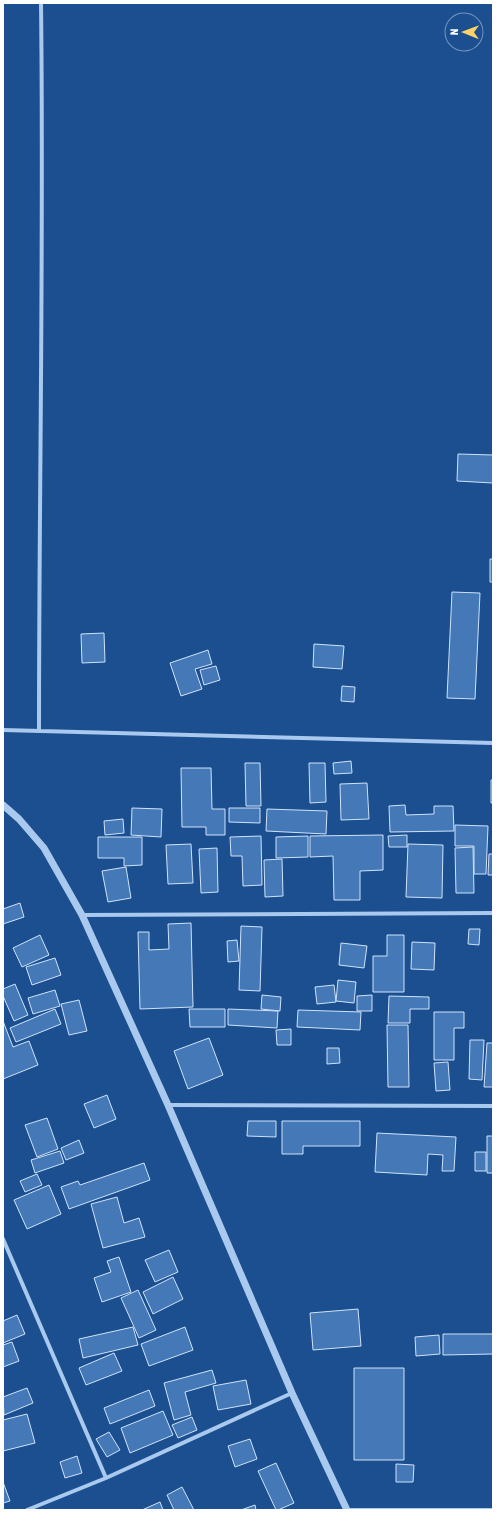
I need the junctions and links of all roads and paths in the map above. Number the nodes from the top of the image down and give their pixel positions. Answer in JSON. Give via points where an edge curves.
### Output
{"nodes":[{"id":1,"x":41,"y":3,"type":"edge"},
{"id":2,"x":3,"y":730,"type":"edge"},
{"id":3,"x":39,"y":731,"type":"junction"},
{"id":4,"x":493,"y":742,"type":"edge"},
{"id":5,"x":3,"y":805,"type":"edge"},
{"id":6,"x":493,"y":913,"type":"edge"},
{"id":7,"x":82,"y":915,"type":"junction"},
{"id":8,"x":168,"y":1105,"type":"junction"},
{"id":9,"x":493,"y":1106,"type":"edge"},
{"id":10,"x":3,"y":1239,"type":"edge"},
{"id":11,"x":292,"y":1393,"type":"junction"},
{"id":12,"x":106,"y":1478,"type":"junction"},
{"id":13,"x":27,"y":1510,"type":"edge"},
{"id":14,"x":347,"y":1510,"type":"edge"},
{"id":15,"x":493,"y":1510,"type":"edge"}],
"edges":[{"from":1,"to":3,"type":"street","via":[[43,125]]},
{"from":2,"to":3,"type":"street"},
{"from":3,"to":4,"type":"street"},
{"from":5,"to":7,"type":"street","via":[[44,848]]},
{"from":6,"to":7,"type":"street"},
{"from":7,"to":8,"type":"street"},
{"from":8,"to":9,"type":"street"},
{"from":8,"to":11,"type":"street"},
{"from":10,"to":12,"type":"street"},
{"from":11,"to":12,"type":"street"},
{"from":11,"to":14,"type":"street"},
{"from":12,"to":13,"type":"street"},
{"from":14,"to":15,"type":"street"}]}
